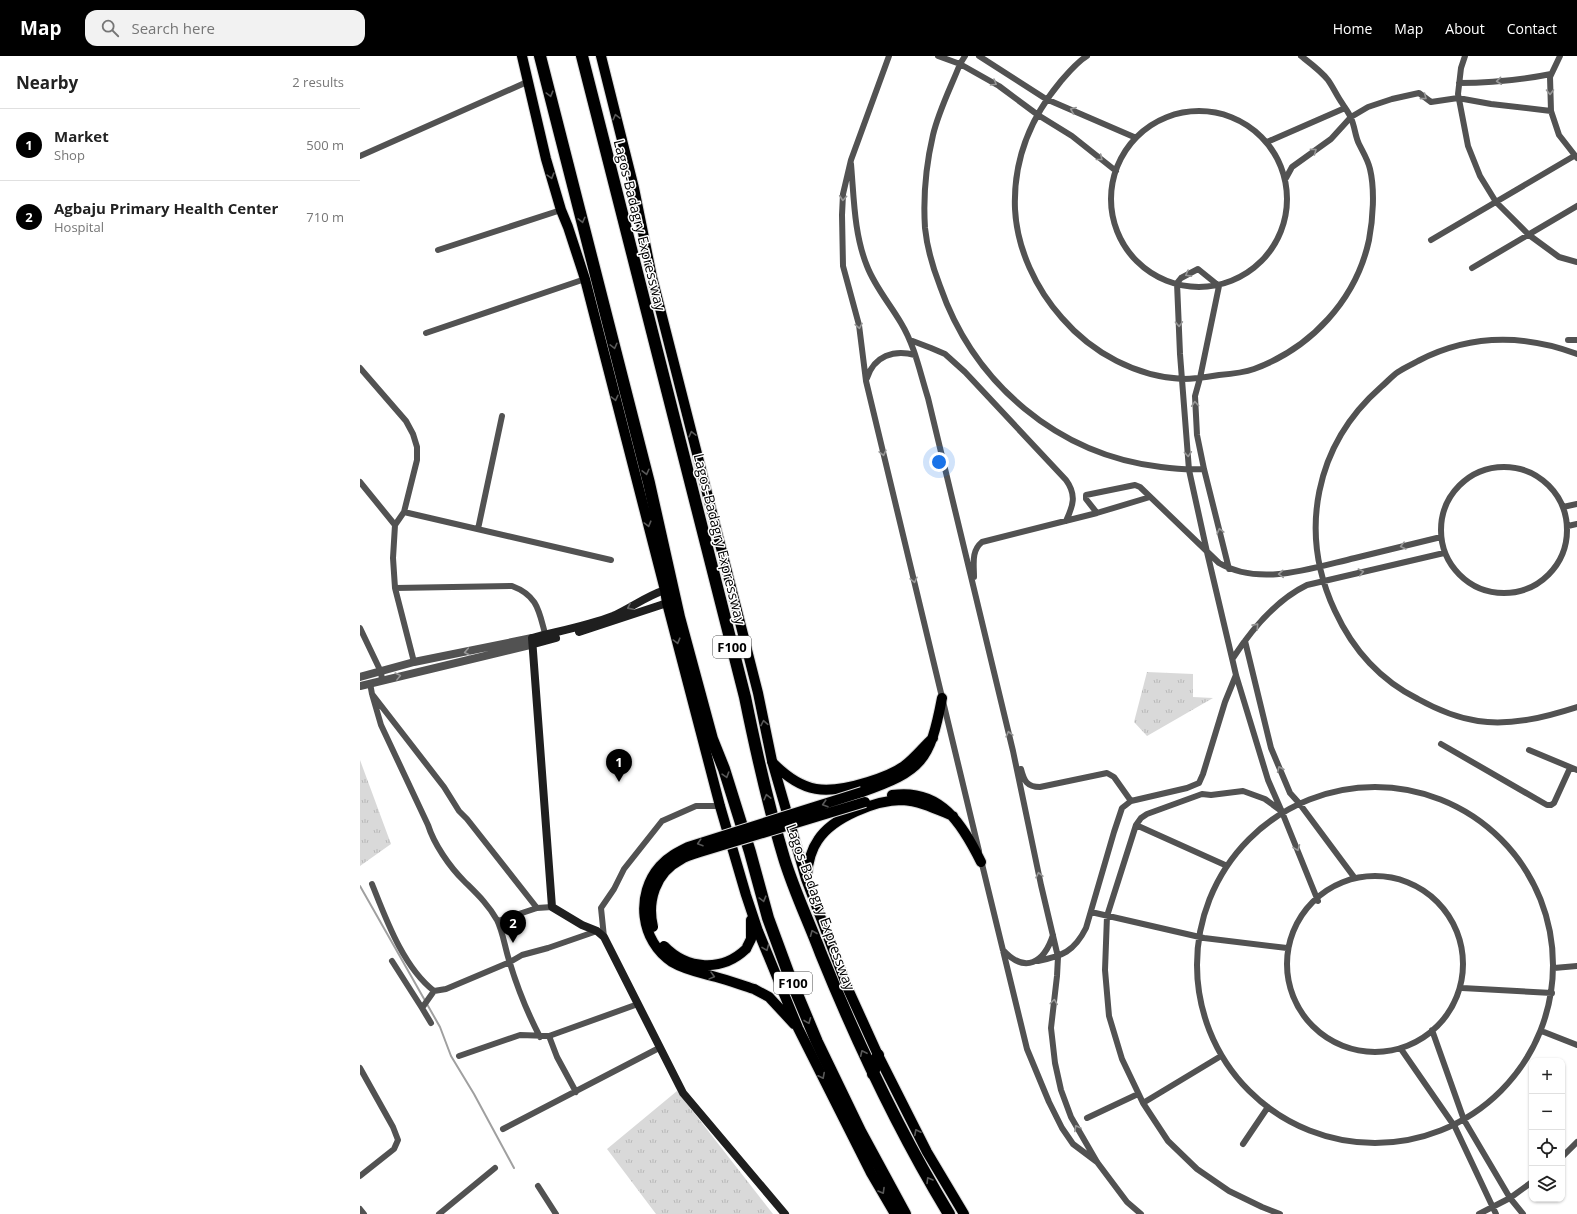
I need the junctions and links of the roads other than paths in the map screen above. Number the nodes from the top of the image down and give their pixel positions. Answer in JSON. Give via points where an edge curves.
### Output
{"nodes":[{"id":1,"x":522,"y":56,"type":"edge"},
{"id":2,"x":540,"y":56,"type":"edge"},
{"id":3,"x":582,"y":56,"type":"edge"},
{"id":4,"x":601,"y":56,"type":"edge"},
{"id":5,"x":889,"y":56,"type":"edge"},
{"id":6,"x":938,"y":56,"type":"edge"},
{"id":7,"x":965,"y":56,"type":"edge"},
{"id":8,"x":979,"y":56,"type":"edge"},
{"id":9,"x":1087,"y":56,"type":"edge"},
{"id":10,"x":1301,"y":56,"type":"edge"},
{"id":11,"x":1465,"y":56,"type":"edge"},
{"id":12,"x":1560,"y":56,"type":"edge"},
{"id":13,"x":960,"y":64,"type":"junction"},
{"id":14,"x":1551,"y":74,"type":"junction"},
{"id":15,"x":527,"y":82,"type":"junction"},
{"id":16,"x":1459,"y":83,"type":"junction"},
{"id":17,"x":1458,"y":98,"type":"junction"},
{"id":18,"x":1046,"y":99,"type":"junction"},
{"id":19,"x":1345,"y":108,"type":"junction"},
{"id":20,"x":1550,"y":111,"type":"junction"},
{"id":21,"x":1038,"y":115,"type":"junction"},
{"id":22,"x":1351,"y":117,"type":"junction"},
{"id":23,"x":1134,"y":137,"type":"junction"},
{"id":24,"x":1267,"y":142,"type":"junction"},
{"id":25,"x":360,"y":156,"type":"edge"},
{"id":26,"x":1576,"y":157,"type":"edge"},
{"id":27,"x":851,"y":160,"type":"junction"},
{"id":28,"x":1116,"y":171,"type":"junction"},
{"id":29,"x":1286,"y":178,"type":"junction"},
{"id":30,"x":1496,"y":202,"type":"junction"},
{"id":31,"x":1577,"y":206,"type":"edge"},
{"id":32,"x":561,"y":210,"type":"junction"},
{"id":33,"x":1529,"y":235,"type":"junction"},
{"id":34,"x":1431,"y":240,"type":"dead end"},
{"id":35,"x":438,"y":250,"type":"dead end"},
{"id":36,"x":1575,"y":260,"type":"edge"},
{"id":37,"x":1472,"y":268,"type":"dead end"},
{"id":38,"x":584,"y":279,"type":"junction"},
{"id":39,"x":1177,"y":286,"type":"junction"},
{"id":40,"x":1219,"y":286,"type":"junction"},
{"id":41,"x":426,"y":333,"type":"dead end"},
{"id":42,"x":910,"y":340,"type":"junction"},
{"id":43,"x":1568,"y":340,"type":"dead end"},
{"id":44,"x":1577,"y":340,"type":"edge"},
{"id":45,"x":1577,"y":354,"type":"edge"},
{"id":46,"x":915,"y":355,"type":"junction"},
{"id":47,"x":360,"y":368,"type":"edge"},
{"id":48,"x":1200,"y":378,"type":"junction"},
{"id":49,"x":1182,"y":379,"type":"junction"},
{"id":50,"x":866,"y":381,"type":"junction"},
{"id":51,"x":502,"y":416,"type":"dead end"},
{"id":52,"x":1204,"y":469,"type":"junction"},
{"id":53,"x":1189,"y":470,"type":"junction"},
{"id":54,"x":360,"y":482,"type":"edge"},
{"id":55,"x":1150,"y":497,"type":"junction"},
{"id":56,"x":1577,"y":504,"type":"edge"},
{"id":57,"x":1563,"y":507,"type":"junction"},
{"id":58,"x":404,"y":512,"type":"junction"},
{"id":59,"x":1097,"y":513,"type":"junction"},
{"id":60,"x":1066,"y":521,"type":"junction"},
{"id":61,"x":1577,"y":524,"type":"edge"},
{"id":62,"x":395,"y":525,"type":"junction"},
{"id":63,"x":1568,"y":526,"type":"junction"},
{"id":64,"x":478,"y":529,"type":"junction"},
{"id":65,"x":1441,"y":537,"type":"junction"},
{"id":66,"x":1207,"y":552,"type":"junction"},
{"id":67,"x":1444,"y":553,"type":"junction"},
{"id":68,"x":611,"y":560,"type":"dead end"},
{"id":69,"x":1319,"y":566,"type":"junction"},
{"id":70,"x":1229,"y":569,"type":"junction"},
{"id":71,"x":1322,"y":581,"type":"junction"},
{"id":72,"x":395,"y":588,"type":"junction"},
{"id":73,"x":974,"y":588,"type":"junction"},
{"id":74,"x":665,"y":590,"type":"junction"},
{"id":75,"x":667,"y":603,"type":"junction"},
{"id":76,"x":360,"y":628,"type":"edge"},
{"id":77,"x":546,"y":638,"type":"junction"},
{"id":78,"x":1245,"y":640,"type":"junction"},
{"id":79,"x":533,"y":641,"type":"junction"},
{"id":80,"x":489,"y":651,"type":"junction"},
{"id":81,"x":1233,"y":658,"type":"junction"},
{"id":82,"x":418,"y":661,"type":"junction"},
{"id":83,"x":423,"y":670,"type":"junction"},
{"id":84,"x":1236,"y":675,"type":"junction"},
{"id":85,"x":382,"y":676,"type":"junction"},
{"id":86,"x":360,"y":677,"type":"edge"},
{"id":87,"x":370,"y":683,"type":"junction"},
{"id":88,"x":360,"y":686,"type":"edge"},
{"id":89,"x":372,"y":694,"type":"junction"},
{"id":90,"x":942,"y":698,"type":"junction"},
{"id":91,"x":1577,"y":706,"type":"edge"},
{"id":92,"x":933,"y":738,"type":"junction"},
{"id":93,"x":1441,"y":744,"type":"dead end"},
{"id":94,"x":1529,"y":750,"type":"dead end"},
{"id":95,"x":1013,"y":751,"type":"junction"},
{"id":96,"x":772,"y":761,"type":"junction"},
{"id":97,"x":1570,"y":768,"type":"junction"},
{"id":98,"x":1577,"y":770,"type":"edge"},
{"id":99,"x":863,"y":797,"type":"junction"},
{"id":100,"x":1131,"y":801,"type":"junction"},
{"id":101,"x":1299,"y":803,"type":"junction"},
{"id":102,"x":720,"y":806,"type":"junction"},
{"id":103,"x":1282,"y":812,"type":"junction"},
{"id":104,"x":952,"y":816,"type":"junction"},
{"id":105,"x":1136,"y":825,"type":"junction"},
{"id":106,"x":981,"y":862,"type":"junction"},
{"id":107,"x":1225,"y":865,"type":"junction"},
{"id":108,"x":1354,"y":877,"type":"junction"},
{"id":109,"x":806,"y":879,"type":"junction"},
{"id":110,"x":372,"y":884,"type":"dead end"},
{"id":111,"x":1318,"y":901,"type":"junction"},
{"id":112,"x":552,"y":907,"type":"junction"},
{"id":113,"x":537,"y":908,"type":"junction"},
{"id":114,"x":751,"y":912,"type":"junction"},
{"id":115,"x":1091,"y":912,"type":"junction"},
{"id":116,"x":1107,"y":916,"type":"junction"},
{"id":117,"x":498,"y":921,"type":"junction"},
{"id":118,"x":598,"y":931,"type":"junction"},
{"id":119,"x":1053,"y":935,"type":"junction"},
{"id":120,"x":1196,"y":936,"type":"junction"},
{"id":121,"x":604,"y":937,"type":"junction"},
{"id":122,"x":1287,"y":948,"type":"junction"},
{"id":123,"x":1002,"y":949,"type":"junction"},
{"id":124,"x":1058,"y":957,"type":"junction"},
{"id":125,"x":392,"y":961,"type":"dead end"},
{"id":126,"x":1038,"y":961,"type":"junction"},
{"id":127,"x":510,"y":962,"type":"junction"},
{"id":128,"x":1577,"y":966,"type":"edge"},
{"id":129,"x":1554,"y":968,"type":"junction"},
{"id":130,"x":1462,"y":988,"type":"junction"},
{"id":131,"x":434,"y":991,"type":"junction"},
{"id":132,"x":1552,"y":993,"type":"junction"},
{"id":133,"x":638,"y":1004,"type":"junction"},
{"id":134,"x":423,"y":1006,"type":"junction"},
{"id":135,"x":431,"y":1023,"type":"dead end"},
{"id":136,"x":798,"y":1028,"type":"junction"},
{"id":137,"x":1432,"y":1030,"type":"junction"},
{"id":138,"x":1544,"y":1032,"type":"junction"},
{"id":139,"x":540,"y":1036,"type":"junction"},
{"id":140,"x":549,"y":1036,"type":"junction"},
{"id":141,"x":1577,"y":1045,"type":"edge"},
{"id":142,"x":659,"y":1048,"type":"junction"},
{"id":143,"x":1401,"y":1049,"type":"junction"},
{"id":144,"x":878,"y":1055,"type":"junction"},
{"id":145,"x":459,"y":1056,"type":"dead end"},
{"id":146,"x":1221,"y":1056,"type":"junction"},
{"id":147,"x":360,"y":1068,"type":"edge"},
{"id":148,"x":873,"y":1074,"type":"junction"},
{"id":149,"x":362,"y":1076,"type":"edge"},
{"id":150,"x":576,"y":1092,"type":"junction"},
{"id":151,"x":1138,"y":1094,"type":"junction"},
{"id":152,"x":1143,"y":1103,"type":"junction"},
{"id":153,"x":1268,"y":1107,"type":"junction"},
{"id":154,"x":1087,"y":1118,"type":"dead end"},
{"id":155,"x":1464,"y":1120,"type":"junction"},
{"id":156,"x":1455,"y":1127,"type":"junction"},
{"id":157,"x":503,"y":1129,"type":"dead end"},
{"id":158,"x":1577,"y":1142,"type":"edge"},
{"id":159,"x":1243,"y":1144,"type":"dead end"},
{"id":160,"x":1565,"y":1154,"type":"edge"},
{"id":161,"x":1097,"y":1162,"type":"junction"},
{"id":162,"x":496,"y":1168,"type":"dead end"},
{"id":163,"x":360,"y":1176,"type":"edge"},
{"id":164,"x":1529,"y":1184,"type":"edge"},
{"id":165,"x":538,"y":1186,"type":"dead end"},
{"id":166,"x":1510,"y":1198,"type":"junction"},
{"id":167,"x":360,"y":1209,"type":"edge"},
{"id":168,"x":1495,"y":1211,"type":"edge"},
{"id":169,"x":364,"y":1214,"type":"edge"},
{"id":170,"x":439,"y":1214,"type":"edge"},
{"id":171,"x":556,"y":1214,"type":"edge"},
{"id":172,"x":785,"y":1214,"type":"edge"},
{"id":173,"x":895,"y":1214,"type":"edge"},
{"id":174,"x":905,"y":1214,"type":"edge"},
{"id":175,"x":949,"y":1214,"type":"edge"},
{"id":176,"x":964,"y":1214,"type":"edge"},
{"id":177,"x":1141,"y":1214,"type":"edge"},
{"id":178,"x":1280,"y":1214,"type":"edge"},
{"id":179,"x":1479,"y":1214,"type":"edge"},
{"id":180,"x":1523,"y":1214,"type":"edge"}],
"edges":[{"from":1,"to":15,"type":"main road"},
{"from":2,"to":174,"type":"highway","number":"F100","one_way":true,"via":[[649,483],[679,617],[712,739],[750,852],[768,918],[817,1042],[860,1131]]},
{"from":148,"to":3,"type":"highway","name":"Lagos-Badagry Expressway","number":"F100","one_way":true,"via":[[849,1023],[800,901],[767,798],[743,689]]},
{"from":96,"to":4,"type":"main road","name":"Lagos-Badagry Expressway","one_way":true,"via":[[758,693],[652,277],[634,188]]},
{"from":5,"to":27,"type":"street"},
{"from":6,"to":13,"type":"street"},
{"from":7,"to":13,"type":"street"},
{"from":8,"to":18,"type":"street"},
{"from":9,"to":18,"type":"street","via":[[1066,75]]},
{"from":10,"to":19,"type":"street","via":[[1327,79]]},
{"from":11,"to":16,"type":"street"},
{"from":12,"to":14,"type":"street"},
{"from":13,"to":21,"type":"street","one_way":true,"via":[[999,86]]},
{"from":13,"to":53,"type":"street","via":[[940,115],[931,149],[926,180],[925,229],[943,296],[963,337],[990,376],[1021,407],[1053,431],[1118,459]]},
{"from":14,"to":16,"type":"street","one_way":true,"via":[[1533,78]]},
{"from":14,"to":20,"type":"street","one_way":true},
{"from":15,"to":25,"type":"street"},
{"from":15,"to":32,"type":"main road","one_way":true},
{"from":16,"to":17,"type":"street"},
{"from":17,"to":20,"type":"street"},
{"from":22,"to":17,"type":"street","one_way":true,"via":[[1368,107],[1419,93],[1430,102]]},
{"from":17,"to":30,"type":"street","via":[[1473,160]]},
{"from":18,"to":21,"type":"street"},
{"from":23,"to":18,"type":"street","one_way":true},
{"from":19,"to":22,"type":"street"},
{"from":19,"to":24,"type":"street"},
{"from":20,"to":26,"type":"street","via":[[1559,135]]},
{"from":21,"to":28,"type":"street","one_way":true,"via":[[1072,136]]},
{"from":21,"to":49,"type":"street","via":[[1030,128],[1023,149],[1015,193],[1018,229],[1035,280],[1055,311],[1087,343],[1133,368]]},
{"from":29,"to":22,"type":"street","one_way":true,"via":[[1292,167],[1331,139]]},
{"from":22,"to":48,"type":"street","via":[[1357,140],[1370,168],[1373,198],[1372,226],[1358,276],[1330,318],[1298,347],[1252,369]]},
{"from":23,"to":24,"type":"street","via":[[1154,122],[1171,114],[1196,111],[1224,115]]},
{"from":23,"to":28,"type":"street","via":[[1122,155]]},
{"from":24,"to":29,"type":"street","via":[[1282,166]]},
{"from":26,"to":30,"type":"street"},
{"from":27,"to":42,"type":"street","via":[[857,229],[864,259],[875,283]]},
{"from":27,"to":50,"type":"street","one_way":true,"via":[[843,194],[843,266],[859,325]]},
{"from":28,"to":39,"type":"street","via":[[1110,197],[1111,212],[1124,246],[1136,262],[1166,282]]},
{"from":29,"to":40,"type":"street","via":[[1288,202],[1284,226],[1270,254],[1255,269],[1237,280]]},
{"from":30,"to":33,"type":"street"},
{"from":30,"to":34,"type":"street"},
{"from":31,"to":33,"type":"street"},
{"from":32,"to":35,"type":"street"},
{"from":32,"to":38,"type":"main road"},
{"from":33,"to":36,"type":"street","via":[[1559,257]]},
{"from":33,"to":37,"type":"street"},
{"from":38,"to":41,"type":"street"},
{"from":38,"to":74,"type":"main road","one_way":true},
{"from":39,"to":40,"type":"street"},
{"from":40,"to":39,"type":"street","one_way":true,"via":[[1198,269],[1181,278]]},
{"from":39,"to":49,"type":"street","one_way":true},
{"from":40,"to":48,"type":"street"},
{"from":42,"to":46,"type":"street"},
{"from":42,"to":60,"type":"street","via":[[945,354],[1066,480],[1074,496]]},
{"from":43,"to":44,"type":"street"},
{"from":45,"to":69,"type":"street","via":[[1525,340],[1493,339],[1463,344],[1434,353],[1398,372],[1369,397],[1335,443],[1323,473],[1318,500],[1315,530]]},
{"from":46,"to":50,"type":"street","via":[[899,352],[886,355],[871,368]]},
{"from":46,"to":73,"type":"street","via":[[928,398]]},
{"from":47,"to":58,"type":"street","via":[[406,422],[413,434],[417,460]]},
{"from":48,"to":49,"type":"street"},
{"from":52,"to":48,"type":"street","one_way":true,"via":[[1197,435],[1195,396]]},
{"from":49,"to":53,"type":"street","one_way":true},
{"from":50,"to":90,"type":"street","one_way":true},
{"from":51,"to":64,"type":"street"},
{"from":52,"to":53,"type":"street"},
{"from":70,"to":52,"type":"street","one_way":true},
{"from":53,"to":66,"type":"street"},
{"from":54,"to":62,"type":"street"},
{"from":55,"to":59,"type":"street"},
{"from":55,"to":59,"type":"street","via":[[1135,485],[1086,495],[1086,499]]},
{"from":55,"to":66,"type":"street"},
{"from":56,"to":57,"type":"street"},
{"from":57,"to":63,"type":"street"},
{"from":57,"to":65,"type":"street","via":[[1553,490],[1543,480],[1527,471],[1508,467],[1489,469],[1469,477],[1451,495],[1441,521]]},
{"from":58,"to":62,"type":"street"},
{"from":58,"to":64,"type":"street"},
{"from":59,"to":60,"type":"street"},
{"from":60,"to":73,"type":"street","via":[[982,542],[974,554]]},
{"from":61,"to":63,"type":"street"},
{"from":62,"to":72,"type":"street"},
{"from":63,"to":67,"type":"street","via":[[1563,556],[1555,568],[1546,579],[1516,593],[1496,594],[1473,586],[1454,571]]},
{"from":64,"to":68,"type":"street"},
{"from":65,"to":67,"type":"street"},
{"from":65,"to":69,"type":"street","one_way":true},
{"from":66,"to":70,"type":"street"},
{"from":66,"to":81,"type":"street"},
{"from":71,"to":67,"type":"street","one_way":true},
{"from":69,"to":70,"type":"street","one_way":true,"via":[[1275,574]]},
{"from":69,"to":71,"type":"street"},
{"from":78,"to":71,"type":"street","one_way":true,"via":[[1287,598],[1299,589]]},
{"from":71,"to":91,"type":"street","via":[[1343,629],[1360,654],[1380,674],[1404,692],[1427,704],[1477,721],[1498,722],[1553,715]]},
{"from":72,"to":77,"type":"street","via":[[512,586],[531,597],[536,603]]},
{"from":72,"to":82,"type":"street"},
{"from":95,"to":73,"type":"street","one_way":true},
{"from":74,"to":75,"type":"main road"},
{"from":74,"to":77,"type":"main road","one_way":true,"via":[[612,616]]},
{"from":75,"to":77,"type":"main road","via":[[595,628]]},
{"from":75,"to":102,"type":"main road","one_way":true},
{"from":76,"to":85,"type":"street"},
{"from":77,"to":79,"type":"main road"},
{"from":78,"to":81,"type":"street"},
{"from":101,"to":78,"type":"street","one_way":true,"via":[[1290,793],[1271,748]]},
{"from":79,"to":80,"type":"street"},
{"from":79,"to":112,"type":"main road"},
{"from":80,"to":82,"type":"street","one_way":true},
{"from":80,"to":83,"type":"street"},
{"from":81,"to":84,"type":"street"},
{"from":82,"to":83,"type":"street"},
{"from":82,"to":85,"type":"street"},
{"from":85,"to":83,"type":"street","one_way":true},
{"from":84,"to":100,"type":"street","via":[[1199,783]]},
{"from":84,"to":103,"type":"street","via":[[1268,780]]},
{"from":85,"to":86,"type":"street"},
{"from":85,"to":87,"type":"street"},
{"from":87,"to":88,"type":"street"},
{"from":87,"to":89,"type":"street"},
{"from":89,"to":113,"type":"street"},
{"from":89,"to":117,"type":"street","via":[[381,725],[431,835],[463,880],[478,893]]},
{"from":90,"to":92,"type":"main road"},
{"from":90,"to":106,"type":"street"},
{"from":92,"to":96,"type":"main road","via":[[897,771],[847,788],[827,790],[805,787],[788,777]]},
{"from":92,"to":99,"type":"main road","via":[[922,758],[908,772]]},
{"from":93,"to":97,"type":"street","via":[[1547,805],[1554,803]]},
{"from":94,"to":97,"type":"street"},
{"from":95,"to":100,"type":"street","via":[[1025,781],[1033,787],[1107,772],[1114,777]]},
{"from":119,"to":95,"type":"street","one_way":true},
{"from":96,"to":109,"type":"main road","name":"Lagos-Badagry Expressway"},
{"from":97,"to":98,"type":"street"},
{"from":99,"to":104,"type":"main road","via":[[913,794],[932,800]]},
{"from":99,"to":114,"type":"main road","bridge":true,"via":[[679,860],[665,871],[655,888],[650,905],[654,928],[665,947],[688,962],[708,966],[725,963],[746,949],[751,939]]},
{"from":99,"to":136,"type":"main road","one_way":true,"bridge":true,"via":[[676,852],[654,874],[644,895],[644,920],[648,931],[658,949],[670,960],[686,969],[762,993]]},
{"from":100,"to":115,"type":"street","via":[[1120,813]]},
{"from":101,"to":103,"type":"street"},
{"from":101,"to":108,"type":"street"},
{"from":101,"to":129,"type":"street","via":[[1357,787],[1390,787],[1430,796],[1454,805],[1483,823],[1507,845],[1527,872],[1542,902],[1551,934]]},
{"from":102,"to":114,"type":"main road"},
{"from":102,"to":121,"type":"street","via":[[696,806],[662,822],[624,869],[601,908]]},
{"from":103,"to":105,"type":"street","via":[[1269,802],[1243,791],[1202,794],[1147,814]]},
{"from":103,"to":107,"type":"street","via":[[1244,843]]},
{"from":103,"to":111,"type":"street","one_way":true},
{"from":104,"to":106,"type":"main road","via":[[964,829]]},
{"from":104,"to":109,"type":"main road","via":[[928,805],[902,800],[878,804],[852,814],[832,826],[818,840],[810,856]]},
{"from":105,"to":107,"type":"street"},
{"from":105,"to":116,"type":"street"},
{"from":106,"to":123,"type":"street"},
{"from":107,"to":120,"type":"street","via":[[1206,903]]},
{"from":108,"to":111,"type":"street"},
{"from":108,"to":130,"type":"street","via":[[1380,875],[1406,881],[1428,894],[1446,912],[1458,935],[1463,961]]},
{"from":109,"to":144,"type":"main road","name":"Lagos-Badagry Expressway","via":[[848,989]]},
{"from":110,"to":131,"type":"street","via":[[400,947],[413,968]]},
{"from":111,"to":122,"type":"street","via":[[1295,924]]},
{"from":112,"to":113,"type":"street"},
{"from":112,"to":118,"type":"main road","via":[[582,925]]},
{"from":113,"to":117,"type":"street"},
{"from":114,"to":136,"type":"main road","one_way":true},
{"from":115,"to":116,"type":"street"},
{"from":115,"to":124,"type":"street","via":[[1082,937],[1071,950]]},
{"from":116,"to":120,"type":"street"},
{"from":116,"to":151,"type":"street","via":[[1105,970],[1109,1016],[1122,1059]]},
{"from":117,"to":127,"type":"street"},
{"from":118,"to":121,"type":"main road"},
{"from":118,"to":127,"type":"street","via":[[522,955]]},
{"from":119,"to":124,"type":"street"},
{"from":119,"to":126,"type":"street","via":[[1047,951]]},
{"from":120,"to":122,"type":"street"},
{"from":120,"to":146,"type":"street","via":[[1201,999]]},
{"from":121,"to":133,"type":"main road"},
{"from":122,"to":143,"type":"street","via":[[1288,984],[1304,1017],[1317,1031],[1331,1041],[1365,1052]]},
{"from":123,"to":126,"type":"street","via":[[1015,960]]},
{"from":123,"to":161,"type":"street","via":[[1027,1048],[1049,1102],[1073,1144]]},
{"from":124,"to":126,"type":"street"},
{"from":161,"to":124,"type":"street","one_way":true,"via":[[1071,1117],[1055,1063],[1051,1028]]},
{"from":125,"to":134,"type":"street"},
{"from":127,"to":131,"type":"street","via":[[446,989]]},
{"from":127,"to":139,"type":"street","via":[[529,1017]]},
{"from":128,"to":129,"type":"street"},
{"from":129,"to":132,"type":"street"},
{"from":130,"to":132,"type":"street"},
{"from":130,"to":137,"type":"street","via":[[1446,1016]]},
{"from":131,"to":134,"type":"street"},
{"from":132,"to":138,"type":"street"},
{"from":133,"to":140,"type":"street"},
{"from":133,"to":142,"type":"main road"},
{"from":134,"to":135,"type":"street"},
{"from":136,"to":173,"type":"main road","one_way":true,"via":[[871,1173]]},
{"from":137,"to":143,"type":"street"},
{"from":137,"to":155,"type":"street"},
{"from":138,"to":141,"type":"street"},
{"from":138,"to":155,"type":"street","via":[[1515,1077],[1493,1100]]},
{"from":139,"to":140,"type":"street"},
{"from":139,"to":145,"type":"street","via":[[520,1035]]},
{"from":140,"to":150,"type":"street"},
{"from":142,"to":150,"type":"street"},
{"from":142,"to":172,"type":"main road","via":[[683,1093]]},
{"from":143,"to":156,"type":"street"},
{"from":144,"to":148,"type":"highway"},
{"from":176,"to":144,"type":"main road","name":"Lagos-Badagry Expressway","one_way":true,"via":[[927,1152]]},
{"from":146,"to":152,"type":"street"},
{"from":146,"to":153,"type":"street","via":[[1244,1084]]},
{"from":147,"to":149,"type":"street"},
{"from":175,"to":148,"type":"highway","name":"Lagos-Badagry Expressway","number":"F100","one_way":true},
{"from":149,"to":163,"type":"street","via":[[393,1127],[398,1140],[394,1149]]},
{"from":150,"to":157,"type":"street"},
{"from":151,"to":152,"type":"street"},
{"from":151,"to":154,"type":"street"},
{"from":152,"to":178,"type":"street","via":[[1168,1141],[1197,1169],[1229,1191]]},
{"from":153,"to":156,"type":"street","via":[[1292,1122],[1332,1139],[1374,1144],[1403,1142]]},
{"from":153,"to":159,"type":"street"},
{"from":155,"to":156,"type":"street"},
{"from":155,"to":166,"type":"street"},
{"from":156,"to":168,"type":"street"},
{"from":158,"to":160,"type":"street"},
{"from":161,"to":177,"type":"street","via":[[1127,1202]]},
{"from":162,"to":170,"type":"street"},
{"from":164,"to":166,"type":"street"},
{"from":165,"to":171,"type":"street"},
{"from":166,"to":168,"type":"street"},
{"from":166,"to":180,"type":"street"},
{"from":167,"to":169,"type":"street"},
{"from":168,"to":179,"type":"street"}]}
